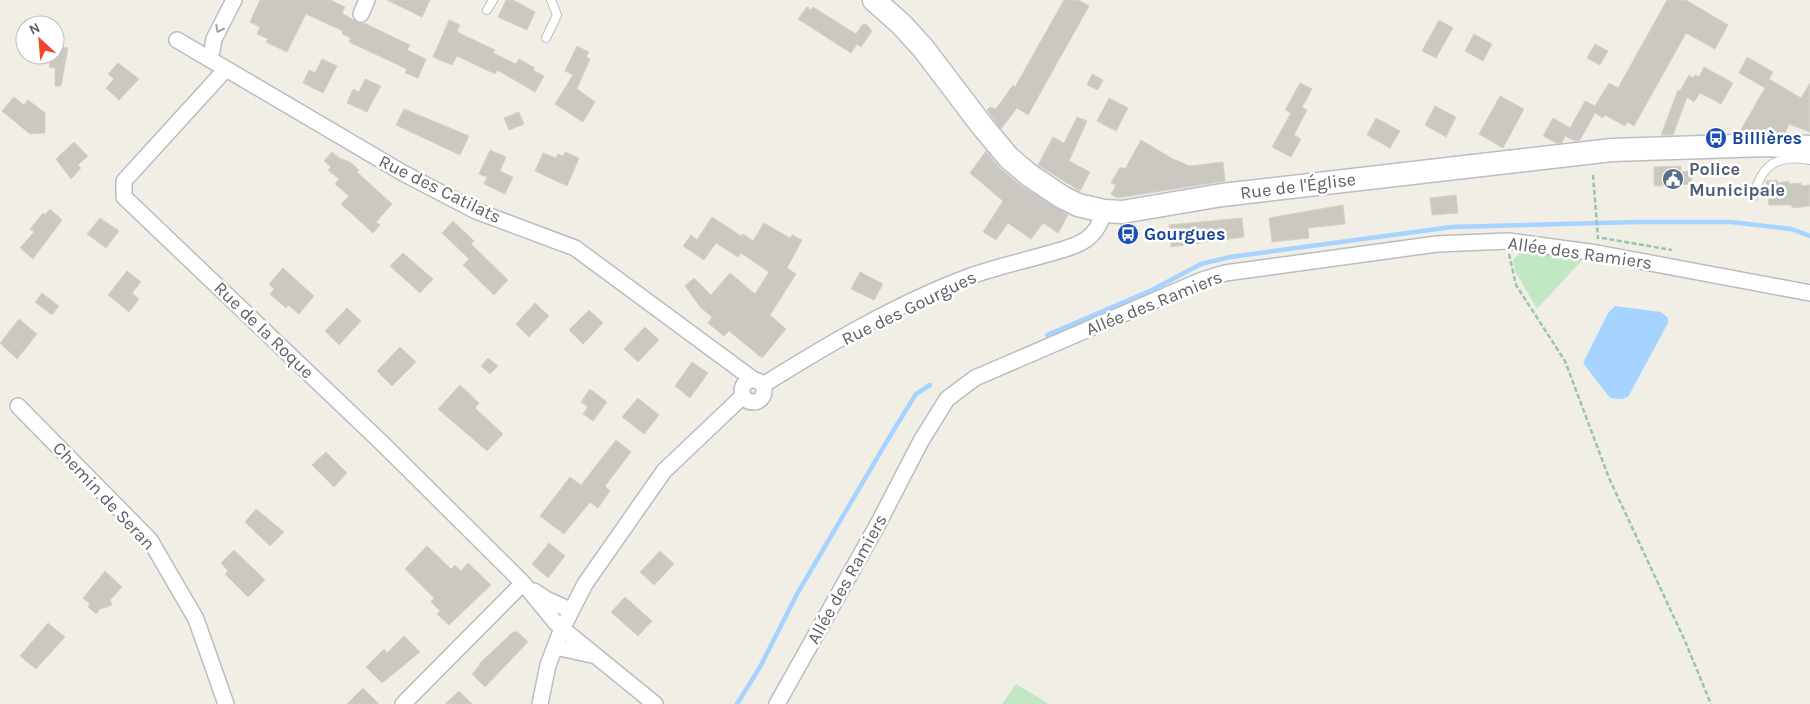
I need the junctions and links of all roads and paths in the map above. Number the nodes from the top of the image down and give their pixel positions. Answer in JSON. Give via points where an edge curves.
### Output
{"nodes":[{"id":1,"x":234,"y":0,"type":"edge"},
{"id":2,"x":493,"y":0,"type":"edge"},
{"id":3,"x":551,"y":0,"type":"edge"},
{"id":4,"x":874,"y":0,"type":"edge"},
{"id":5,"x":487,"y":10,"type":"dead end"},
{"id":6,"x":546,"y":38,"type":"dead end"},
{"id":7,"x":177,"y":40,"type":"dead end"},
{"id":8,"x":207,"y":58,"type":"junction"},
{"id":9,"x":226,"y":69,"type":"junction"},
{"id":10,"x":1803,"y":152,"type":"edge"},
{"id":11,"x":1593,"y":175,"type":"dead end"},
{"id":12,"x":1754,"y":196,"type":"dead end"},
{"id":13,"x":1104,"y":211,"type":"junction"},
{"id":14,"x":1598,"y":229,"type":"dead end"},
{"id":15,"x":1598,"y":237,"type":"dead end"},
{"id":16,"x":1508,"y":240,"type":"junction"},
{"id":17,"x":1672,"y":250,"type":"dead end"},
{"id":18,"x":1810,"y":293,"type":"edge"},
{"id":19,"x":750,"y":387,"type":"junction"},
{"id":20,"x":18,"y":406,"type":"dead end"},
{"id":21,"x":523,"y":583,"type":"junction"},
{"id":22,"x":570,"y":610,"type":"junction"},
{"id":23,"x":562,"y":629,"type":"junction"},
{"id":24,"x":555,"y":647,"type":"junction"},
{"id":25,"x":592,"y":654,"type":"junction"},
{"id":26,"x":536,"y":703,"type":"edge"},
{"id":27,"x":226,"y":704,"type":"edge"},
{"id":28,"x":403,"y":704,"type":"edge"},
{"id":29,"x":655,"y":704,"type":"edge"},
{"id":30,"x":777,"y":704,"type":"edge"},
{"id":31,"x":1711,"y":704,"type":"edge"}],
"edges":[{"from":1,"to":8,"type":"street","one_way":true},
{"from":2,"to":5,"type":"lane"},
{"from":3,"to":6,"type":"lane","via":[[557,15]]},
{"from":4,"to":13,"type":"main road","name":"Rue de l'Église","via":[[923,48],[1009,158],[1062,197],[1078,205]]},
{"from":7,"to":8,"type":"street","name":"Rue des Catilats"},
{"from":8,"to":9,"type":"street","name":"Rue des Catilats"},
{"from":9,"to":19,"type":"street","name":"Rue des Catilats","via":[[411,177],[476,210],[575,248],[723,359]]},
{"from":9,"to":21,"type":"street","name":"Rue de la Roque","via":[[124,181],[124,197],[384,445]]},
{"from":10,"to":12,"type":"lane","via":[[1772,164],[1757,184]]},
{"from":10,"to":13,"type":"main road","name":"Rue de l'Église","via":[[1657,147],[1612,150],[1222,195],[1122,212]]},
{"from":11,"to":14,"type":"path"},
{"from":13,"to":19,"type":"street","name":"Rue des Gourgues","via":[[1100,226],[1087,240],[1075,246],[983,272],[922,297]]},
{"from":15,"to":17,"type":"path"},
{"from":16,"to":18,"type":"street","name":"Allée des Ramiers","via":[[1597,253]]},
{"from":16,"to":30,"type":"street","name":"Allée des Ramiers","via":[[1437,244],[1226,272],[975,378],[947,399],[921,441]]},
{"from":16,"to":31,"type":"path","via":[[1509,263],[1516,285],[1565,361],[1609,478]]},
{"from":19,"to":22,"type":"street","name":"Rue des Gourgues","via":[[664,471]]},
{"from":20,"to":27,"type":"street","name":"Chemin de Seran","via":[[150,540],[196,619]]},
{"from":21,"to":22,"type":"street","name":"Rue de la Roque"},
{"from":21,"to":23,"type":"street","name":"Rue de la Roque"},
{"from":21,"to":28,"type":"street"},
{"from":22,"to":23,"type":"street","name":"Rue des Gourgues"},
{"from":23,"to":24,"type":"street","name":"Rue des Gourgues"},
{"from":23,"to":25,"type":"street"},
{"from":24,"to":25,"type":"street"},
{"from":24,"to":26,"type":"street","name":"Rue des Gourgues"},
{"from":25,"to":29,"type":"street"}]}
